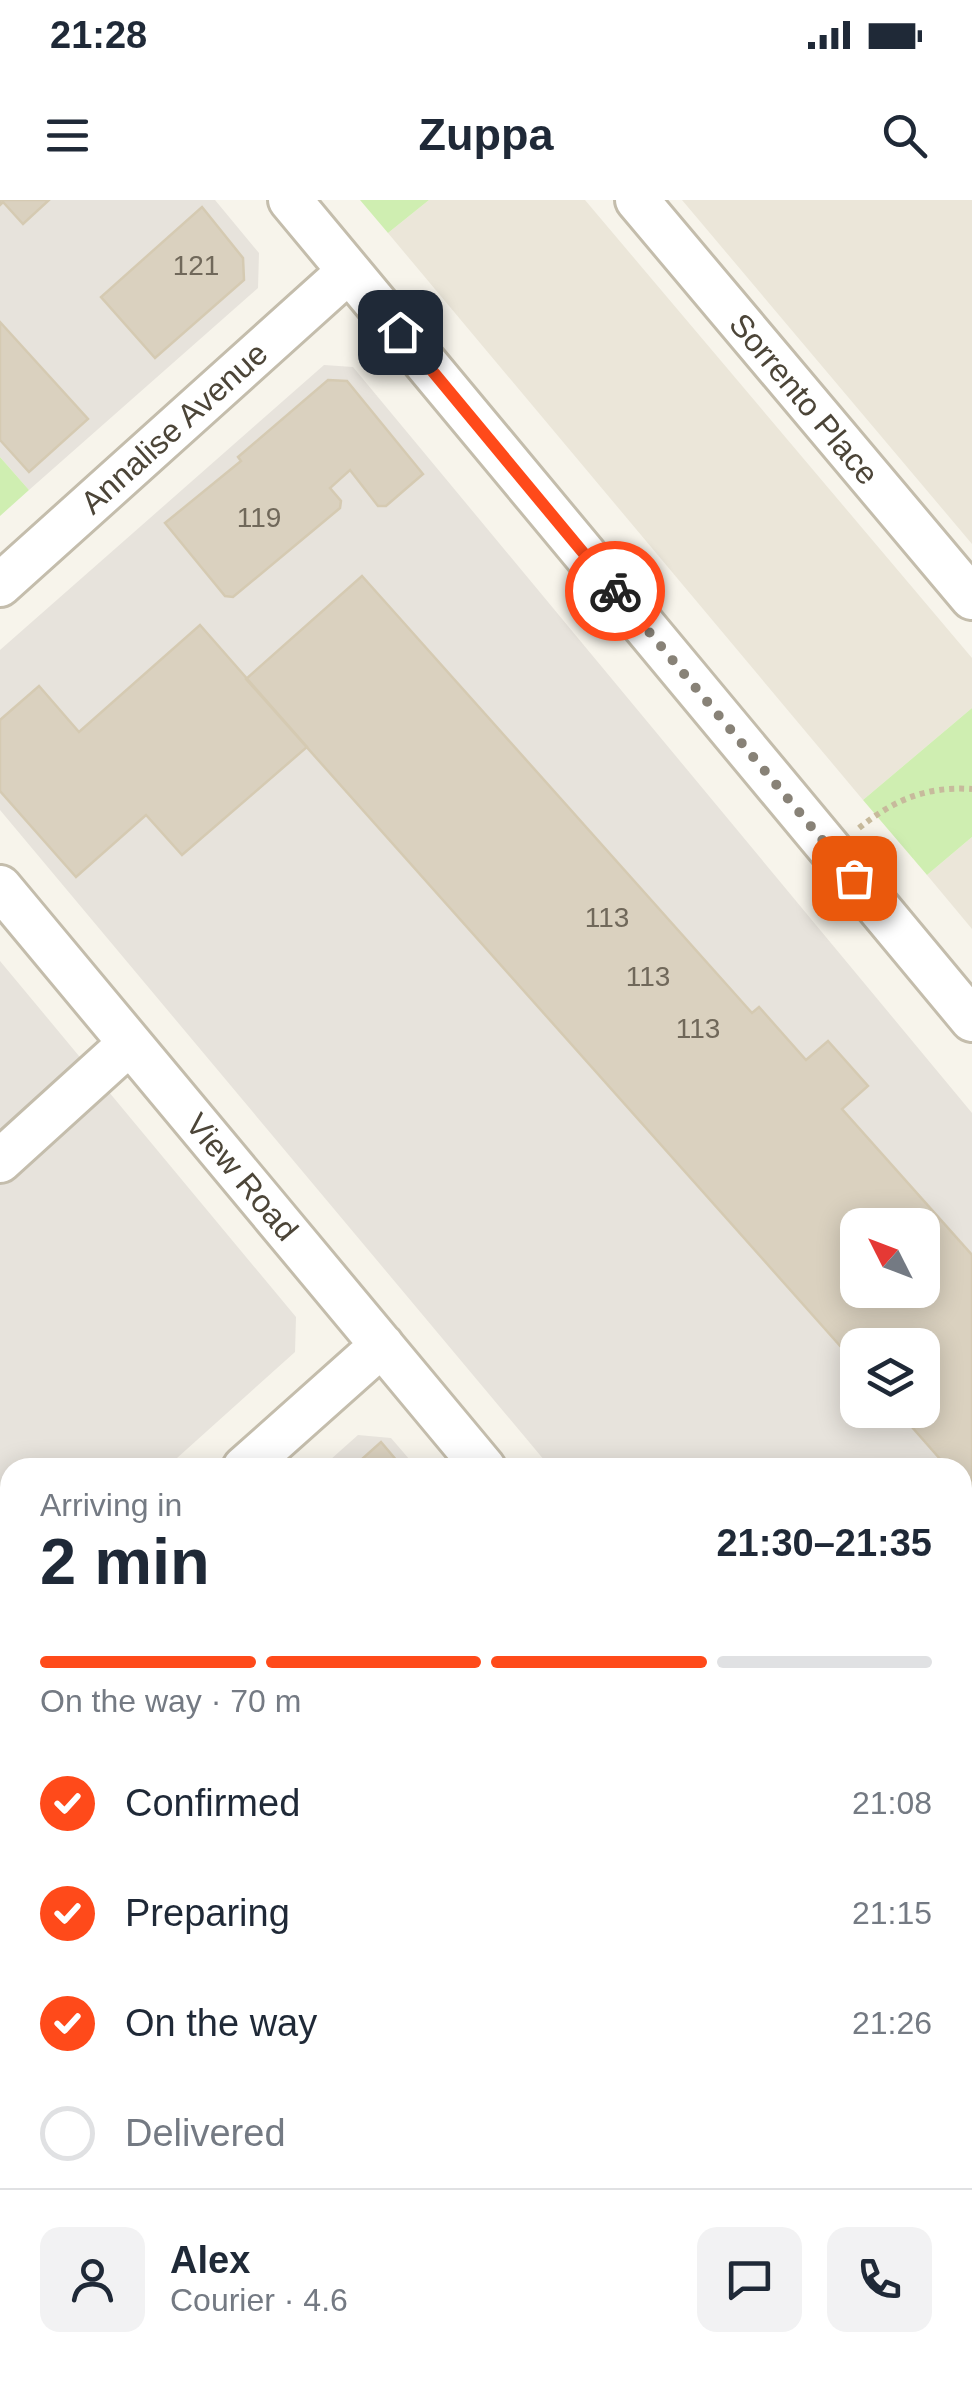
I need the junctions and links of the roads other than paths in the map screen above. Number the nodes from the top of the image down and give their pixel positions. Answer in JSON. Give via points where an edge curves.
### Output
{"nodes":[{"id":1,"x":290,"y":200,"type":"edge"},
{"id":2,"x":637,"y":200,"type":"edge"},
{"id":3,"x":349,"y":271,"type":"junction"},
{"id":4,"x":0,"y":586,"type":"edge"},
{"id":5,"x":972,"y":598,"type":"edge"},
{"id":6,"x":0,"y":887,"type":"edge"},
{"id":7,"x":972,"y":1020,"type":"edge"},
{"id":8,"x":130,"y":1043,"type":"junction"},
{"id":9,"x":0,"y":1161,"type":"edge"},
{"id":10,"x":382,"y":1345,"type":"junction"},
{"id":11,"x":255,"y":1458,"type":"edge"},
{"id":12,"x":476,"y":1458,"type":"edge"}],
"edges":[{"from":1,"to":3,"type":"street"},
{"from":2,"to":5,"type":"street","name":"Sorrento Place"},
{"from":3,"to":4,"type":"street","name":"Annalise Avenue"},
{"from":3,"to":7,"type":"street"},
{"from":6,"to":8,"type":"street","name":"View Road"},
{"from":8,"to":9,"type":"street"},
{"from":8,"to":10,"type":"street","name":"View Road"},
{"from":10,"to":11,"type":"street"},
{"from":10,"to":12,"type":"street","name":"View Road"}]}
